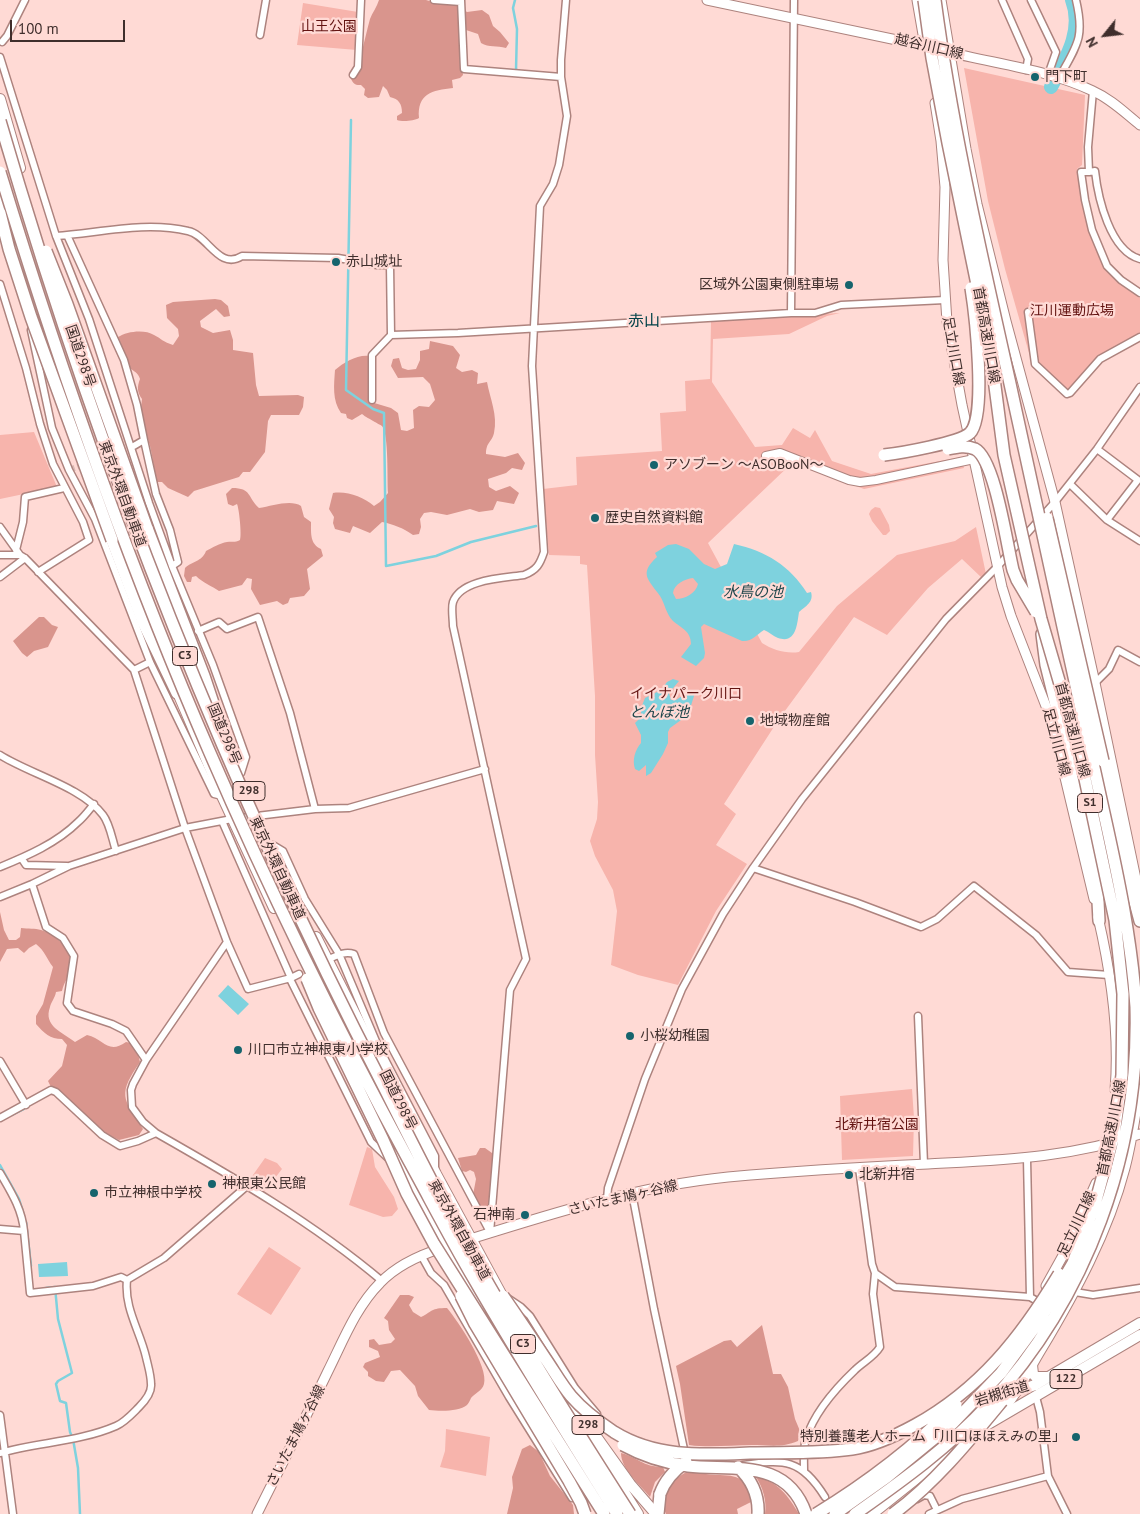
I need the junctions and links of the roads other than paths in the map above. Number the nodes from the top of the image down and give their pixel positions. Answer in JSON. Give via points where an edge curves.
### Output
{"nodes":[{"id":1,"x":26,"y":0,"type":"edge"},
{"id":2,"x":266,"y":0,"type":"edge"},
{"id":3,"x":361,"y":0,"type":"edge"},
{"id":4,"x":434,"y":0,"type":"edge"},
{"id":5,"x":566,"y":0,"type":"edge"},
{"id":6,"x":707,"y":0,"type":"edge"},
{"id":7,"x":794,"y":0,"type":"edge"},
{"id":8,"x":917,"y":0,"type":"edge"},
{"id":9,"x":924,"y":0,"type":"edge"},
{"id":10,"x":935,"y":0,"type":"edge"},
{"id":11,"x":941,"y":0,"type":"edge"},
{"id":12,"x":1002,"y":0,"type":"edge"},
{"id":13,"x":1031,"y":0,"type":"edge"},
{"id":14,"x":1076,"y":0,"type":"edge"},
{"id":15,"x":461,"y":1,"type":"edge"},
{"id":16,"x":794,"y":17,"type":"junction"},
{"id":17,"x":260,"y":35,"type":"dead end"},
{"id":18,"x":2,"y":42,"type":"dead end"},
{"id":19,"x":925,"y":46,"type":"junction"},
{"id":20,"x":949,"y":52,"type":"junction"},
{"id":21,"x":0,"y":58,"type":"edge"},
{"id":22,"x":1026,"y":70,"type":"junction"},
{"id":23,"x":353,"y":75,"type":"dead end"},
{"id":24,"x":1048,"y":75,"type":"junction"},
{"id":25,"x":561,"y":77,"type":"junction"},
{"id":26,"x":1059,"y":78,"type":"junction"},
{"id":27,"x":1093,"y":91,"type":"junction"},
{"id":28,"x":0,"y":99,"type":"edge"},
{"id":29,"x":0,"y":122,"type":"edge"},
{"id":30,"x":1140,"y":125,"type":"edge"},
{"id":31,"x":14,"y":168,"type":"junction"},
{"id":32,"x":0,"y":172,"type":"edge"},
{"id":33,"x":1089,"y":172,"type":"junction"},
{"id":34,"x":0,"y":195,"type":"edge"},
{"id":35,"x":959,"y":199,"type":"junction"},
{"id":36,"x":0,"y":213,"type":"edge"},
{"id":37,"x":0,"y":235,"type":"edge"},
{"id":38,"x":67,"y":235,"type":"junction"},
{"id":39,"x":56,"y":236,"type":"junction"},
{"id":40,"x":2,"y":251,"type":"edge"},
{"id":41,"x":1140,"y":259,"type":"edge"},
{"id":42,"x":79,"y":261,"type":"junction"},
{"id":43,"x":68,"y":267,"type":"junction"},
{"id":44,"x":0,"y":284,"type":"edge"},
{"id":45,"x":1140,"y":293,"type":"edge"},
{"id":46,"x":945,"y":300,"type":"junction"},
{"id":47,"x":1028,"y":312,"type":"dead end"},
{"id":48,"x":791,"y":313,"type":"junction"},
{"id":49,"x":534,"y":329,"type":"junction"},
{"id":50,"x":391,"y":335,"type":"junction"},
{"id":51,"x":1140,"y":337,"type":"edge"},
{"id":52,"x":1009,"y":379,"type":"junction"},
{"id":53,"x":1140,"y":387,"type":"edge"},
{"id":54,"x":372,"y":400,"type":"dead end"},
{"id":55,"x":144,"y":440,"type":"junction"},
{"id":56,"x":132,"y":447,"type":"junction"},
{"id":57,"x":1097,"y":448,"type":"junction"},
{"id":58,"x":766,"y":456,"type":"dead end"},
{"id":59,"x":974,"y":459,"type":"junction"},
{"id":60,"x":68,"y":470,"type":"junction"},
{"id":61,"x":58,"y":475,"type":"junction"},
{"id":62,"x":1070,"y":484,"type":"junction"},
{"id":63,"x":64,"y":488,"type":"junction"},
{"id":64,"x":1055,"y":502,"type":"junction"},
{"id":65,"x":1107,"y":520,"type":"junction"},
{"id":66,"x":0,"y":527,"type":"edge"},
{"id":67,"x":1139,"y":537,"type":"edge"},
{"id":68,"x":20,"y":554,"type":"junction"},
{"id":69,"x":0,"y":555,"type":"edge"},
{"id":70,"x":172,"y":566,"type":"junction"},
{"id":71,"x":997,"y":567,"type":"junction"},
{"id":72,"x":38,"y":572,"type":"junction"},
{"id":73,"x":0,"y":577,"type":"edge"},
{"id":74,"x":1040,"y":620,"type":"junction"},
{"id":75,"x":198,"y":631,"type":"junction"},
{"id":76,"x":150,"y":662,"type":"junction"},
{"id":77,"x":1140,"y":662,"type":"edge"},
{"id":78,"x":134,"y":670,"type":"junction"},
{"id":79,"x":1095,"y":683,"type":"junction"},
{"id":80,"x":177,"y":692,"type":"junction"},
{"id":81,"x":221,"y":727,"type":"junction"},
{"id":82,"x":0,"y":755,"type":"edge"},
{"id":83,"x":485,"y":769,"type":"junction"},
{"id":84,"x":241,"y":773,"type":"junction"},
{"id":85,"x":222,"y":796,"type":"junction"},
{"id":86,"x":94,"y":804,"type":"junction"},
{"id":87,"x":315,"y":809,"type":"junction"},
{"id":88,"x":259,"y":816,"type":"junction"},
{"id":89,"x":227,"y":820,"type":"junction"},
{"id":90,"x":185,"y":828,"type":"junction"},
{"id":91,"x":273,"y":845,"type":"junction"},
{"id":92,"x":116,"y":851,"type":"junction"},
{"id":93,"x":22,"y":859,"type":"junction"},
{"id":94,"x":69,"y":866,"type":"junction"},
{"id":95,"x":0,"y":867,"type":"edge"},
{"id":96,"x":753,"y":868,"type":"junction"},
{"id":97,"x":32,"y":884,"type":"junction"},
{"id":98,"x":0,"y":896,"type":"edge"},
{"id":99,"x":1140,"y":898,"type":"edge"},
{"id":100,"x":278,"y":903,"type":"junction"},
{"id":101,"x":1099,"y":921,"type":"junction"},
{"id":102,"x":1140,"y":921,"type":"edge"},
{"id":103,"x":227,"y":942,"type":"junction"},
{"id":104,"x":339,"y":954,"type":"junction"},
{"id":105,"x":329,"y":959,"type":"dead end"},
{"id":106,"x":299,"y":974,"type":"dead end"},
{"id":107,"x":1109,"y":975,"type":"junction"},
{"id":108,"x":291,"y":978,"type":"junction"},
{"id":109,"x":918,"y":1016,"type":"dead end"},
{"id":110,"x":146,"y":1060,"type":"junction"},
{"id":111,"x":0,"y":1061,"type":"edge"},
{"id":112,"x":1140,"y":1089,"type":"edge"},
{"id":113,"x":26,"y":1105,"type":"junction"},
{"id":114,"x":0,"y":1118,"type":"edge"},
{"id":115,"x":156,"y":1132,"type":"junction"},
{"id":116,"x":1136,"y":1136,"type":"edge"},
{"id":117,"x":1106,"y":1145,"type":"junction"},
{"id":118,"x":1027,"y":1159,"type":"junction"},
{"id":119,"x":924,"y":1164,"type":"junction"},
{"id":120,"x":860,"y":1168,"type":"junction"},
{"id":121,"x":0,"y":1173,"type":"edge"},
{"id":122,"x":436,"y":1174,"type":"junction"},
{"id":123,"x":1103,"y":1180,"type":"junction"},
{"id":124,"x":248,"y":1185,"type":"junction"},
{"id":125,"x":414,"y":1185,"type":"junction"},
{"id":126,"x":632,"y":1193,"type":"junction"},
{"id":127,"x":607,"y":1200,"type":"junction"},
{"id":128,"x":448,"y":1212,"type":"junction"},
{"id":129,"x":0,"y":1229,"type":"edge"},
{"id":130,"x":24,"y":1231,"type":"junction"},
{"id":131,"x":490,"y":1233,"type":"junction"},
{"id":132,"x":471,"y":1239,"type":"junction"},
{"id":133,"x":434,"y":1244,"type":"junction"},
{"id":134,"x":448,"y":1246,"type":"junction"},
{"id":135,"x":421,"y":1255,"type":"junction"},
{"id":136,"x":875,"y":1272,"type":"junction"},
{"id":137,"x":127,"y":1280,"type":"junction"},
{"id":138,"x":382,"y":1281,"type":"junction"},
{"id":139,"x":1140,"y":1288,"type":"edge"},
{"id":140,"x":1075,"y":1292,"type":"junction"},
{"id":141,"x":501,"y":1294,"type":"junction"},
{"id":142,"x":1033,"y":1299,"type":"junction"},
{"id":143,"x":1062,"y":1307,"type":"junction"},
{"id":144,"x":1140,"y":1323,"type":"edge"},
{"id":145,"x":525,"y":1333,"type":"junction"},
{"id":146,"x":1140,"y":1335,"type":"edge"},
{"id":147,"x":1032,"y":1365,"type":"junction"},
{"id":148,"x":986,"y":1372,"type":"junction"},
{"id":149,"x":1049,"y":1377,"type":"junction"},
{"id":150,"x":1017,"y":1391,"type":"junction"},
{"id":151,"x":571,"y":1396,"type":"junction"},
{"id":152,"x":1036,"y":1397,"type":"junction"},
{"id":153,"x":0,"y":1414,"type":"edge"},
{"id":154,"x":992,"y":1422,"type":"junction"},
{"id":155,"x":926,"y":1440,"type":"junction"},
{"id":156,"x":2,"y":1453,"type":"edge"},
{"id":157,"x":685,"y":1456,"type":"junction"},
{"id":158,"x":574,"y":1458,"type":"junction"},
{"id":159,"x":804,"y":1470,"type":"junction"},
{"id":160,"x":1048,"y":1476,"type":"junction"},
{"id":161,"x":630,"y":1484,"type":"junction"},
{"id":162,"x":825,"y":1497,"type":"dead end"},
{"id":163,"x":938,"y":1510,"type":"junction"},
{"id":164,"x":896,"y":1513,"type":"edge"},
{"id":165,"x":13,"y":1514,"type":"edge"},
{"id":166,"x":257,"y":1514,"type":"edge"},
{"id":167,"x":584,"y":1514,"type":"edge"},
{"id":168,"x":599,"y":1514,"type":"edge"},
{"id":169,"x":604,"y":1514,"type":"edge"},
{"id":170,"x":610,"y":1514,"type":"edge"},
{"id":171,"x":618,"y":1514,"type":"edge"},
{"id":172,"x":630,"y":1514,"type":"edge"},
{"id":173,"x":638,"y":1514,"type":"edge"},
{"id":174,"x":652,"y":1514,"type":"edge"},
{"id":175,"x":657,"y":1514,"type":"edge"},
{"id":176,"x":758,"y":1514,"type":"edge"},
{"id":177,"x":806,"y":1514,"type":"edge"},
{"id":178,"x":816,"y":1514,"type":"edge"},
{"id":179,"x":826,"y":1514,"type":"edge"},
{"id":180,"x":835,"y":1514,"type":"edge"},
{"id":181,"x":855,"y":1514,"type":"edge"},
{"id":182,"x":872,"y":1514,"type":"edge"},
{"id":183,"x":930,"y":1514,"type":"edge"},
{"id":184,"x":1067,"y":1514,"type":"edge"}],
"edges":[{"from":1,"to":18,"type":"street"},
{"from":2,"to":17,"type":"street"},
{"from":3,"to":23,"type":"street","via":[[358,67]]},
{"from":4,"to":15,"type":"street"},
{"from":5,"to":25,"type":"street"},
{"from":6,"to":16,"type":"main road","name":"越谷川口線"},
{"from":7,"to":16,"type":"street"},
{"from":8,"to":19,"type":"main road","name":"足立川口線"},
{"from":9,"to":35,"type":"highway","name":"首都高速川口線","number":"S1","bridge":true},
{"from":10,"to":52,"type":"highway","name":"首都高速川口線","number":"S1","bridge":true,"via":[[958,146]]},
{"from":11,"to":20,"type":"main road"},
{"from":12,"to":22,"type":"street","via":[[1028,59]]},
{"from":13,"to":24,"type":"street","via":[[1056,52]]},
{"from":14,"to":26,"type":"street","via":[[1081,25],[1078,41]]},
{"from":15,"to":25,"type":"street","via":[[464,69]]},
{"from":16,"to":19,"type":"main road","name":"越谷川口線"},
{"from":16,"to":48,"type":"street"},
{"from":19,"to":20,"type":"main road","name":"越谷川口線"},
{"from":19,"to":46,"type":"main road","name":"足立川口線","via":[[944,165]]},
{"from":20,"to":22,"type":"main road","name":"越谷川口線"},
{"from":20,"to":64,"type":"main road","via":[[987,249]]},
{"from":21,"to":39,"type":"street"},
{"from":22,"to":24,"type":"main road","name":"越谷川口線"},
{"from":24,"to":26,"type":"main road","name":"越谷川口線"},
{"from":25,"to":49,"type":"street","via":[[568,116],[554,184],[540,206]]},
{"from":26,"to":27,"type":"main road","name":"越谷川口線"},
{"from":27,"to":30,"type":"main road","name":"越谷川口線"},
{"from":27,"to":33,"type":"street"},
{"from":28,"to":81,"type":"highway","name":"国道298号","number":"298","via":[[60,299],[157,569]]},
{"from":29,"to":31,"type":"highway","name":"東京外環自動車道","number":"C3","bridge":true},
{"from":31,"to":81,"type":"highway","bridge":true},
{"from":31,"to":128,"type":"highway","name":"東京外環自動車道","number":"C3","bridge":true,"via":[[75,362],[116,478],[209,716],[261,836],[326,972]]},
{"from":32,"to":100,"type":"highway","name":"東京外環自動車道","number":"C3","bridge":true,"via":[[83,428],[146,597],[211,756]]},
{"from":33,"to":41,"type":"street","via":[[1095,172],[1102,208],[1120,246]]},
{"from":33,"to":45,"type":"street","via":[[1081,172],[1096,239],[1108,266]]},
{"from":34,"to":80,"type":"highway","name":"国道298号","number":"298","via":[[70,409]]},
{"from":35,"to":74,"type":"highway","name":"首都高速川口線","number":"S1","bridge":true,"via":[[990,348],[1004,455]]},
{"from":35,"to":74,"type":"highway","bridge":true,"via":[[978,353],[976,422],[970,432],[959,439],[885,458],[961,446],[981,453],[990,471],[1013,570]]},
{"from":36,"to":80,"type":"highway","bridge":true,"via":[[31,317],[112,540],[143,622]]},
{"from":37,"to":40,"type":"street"},
{"from":38,"to":39,"type":"street"},
{"from":38,"to":42,"type":"street"},
{"from":38,"to":50,"type":"street","via":[[144,227],[185,230],[195,232],[230,261],[242,256],[338,258],[390,265]]},
{"from":39,"to":43,"type":"street"},
{"from":40,"to":60,"type":"street","via":[[32,333],[52,428]]},
{"from":42,"to":43,"type":"street"},
{"from":42,"to":55,"type":"street","via":[[124,360]]},
{"from":43,"to":56,"type":"street"},
{"from":44,"to":61,"type":"street"},
{"from":46,"to":48,"type":"street","via":[[841,305],[815,313]]},
{"from":46,"to":59,"type":"main road","name":"足立川口線","via":[[951,347]]},
{"from":47,"to":51,"type":"street","via":[[1034,364],[1067,394],[1100,359]]},
{"from":48,"to":49,"type":"street"},
{"from":49,"to":50,"type":"street"},
{"from":49,"to":83,"type":"street","via":[[532,366],[544,539],[541,564],[524,575],[474,583],[464,588],[453,602],[453,626]]},
{"from":50,"to":54,"type":"street","via":[[372,355]]},
{"from":52,"to":102,"type":"highway","bridge":true,"via":[[1044,502],[1128,880]]},
{"from":52,"to":143,"type":"highway","name":"首都高速川口線","number":"S1","bridge":true,"via":[[1113,851],[1133,970],[1136,1010],[1133,1087],[1124,1149],[1097,1234]]},
{"from":53,"to":57,"type":"street"},
{"from":55,"to":56,"type":"street"},
{"from":55,"to":70,"type":"street","via":[[156,494],[178,562]]},
{"from":56,"to":70,"type":"street","via":[[148,503]]},
{"from":57,"to":62,"type":"street"},
{"from":57,"to":65,"type":"street","via":[[1138,480]]},
{"from":58,"to":59,"type":"street","via":[[780,453],[860,482]]},
{"from":59,"to":71,"type":"main road","name":"足立川口線"},
{"from":60,"to":61,"type":"street"},
{"from":60,"to":76,"type":"street","via":[[95,519]]},
{"from":61,"to":63,"type":"street"},
{"from":62,"to":64,"type":"street"},
{"from":62,"to":65,"type":"street"},
{"from":63,"to":68,"type":"street","via":[[25,496]]},
{"from":63,"to":72,"type":"street","via":[[89,540]]},
{"from":64,"to":71,"type":"street"},
{"from":64,"to":79,"type":"main road"},
{"from":65,"to":67,"type":"street"},
{"from":66,"to":68,"type":"street"},
{"from":68,"to":69,"type":"street"},
{"from":68,"to":72,"type":"street"},
{"from":68,"to":73,"type":"street"},
{"from":70,"to":75,"type":"street"},
{"from":71,"to":96,"type":"street","via":[[946,619],[802,799]]},
{"from":71,"to":101,"type":"main road","name":"足立川口線","via":[[1011,616],[1051,719]]},
{"from":72,"to":78,"type":"street"},
{"from":74,"to":101,"type":"highway","bridge":true,"via":[[1046,665],[1092,851]]},
{"from":74,"to":123,"type":"highway","name":"首都高速川口線","number":"S1","bridge":true,"via":[[1078,746],[1120,956],[1124,994],[1122,1075],[1114,1136]]},
{"from":75,"to":84,"type":"street","via":[[246,757]]},
{"from":75,"to":87,"type":"street","via":[[219,622],[226,629],[258,617],[290,713]]},
{"from":76,"to":78,"type":"street"},
{"from":76,"to":85,"type":"street","via":[[214,794]]},
{"from":77,"to":79,"type":"street","via":[[1118,650],[1109,669]]},
{"from":78,"to":90,"type":"street"},
{"from":79,"to":99,"type":"main road"},
{"from":80,"to":85,"type":"highway","name":"国道298号","number":"298"},
{"from":81,"to":84,"type":"highway","name":"国道298号","number":"298"},
{"from":82,"to":86,"type":"street"},
{"from":83,"to":87,"type":"street","via":[[349,808]]},
{"from":83,"to":131,"type":"street","via":[[526,960],[510,990]]},
{"from":84,"to":88,"type":"highway","name":"国道298号","number":"298"},
{"from":85,"to":89,"type":"highway","name":"国道298号","number":"298"},
{"from":86,"to":92,"type":"street","via":[[104,816]]},
{"from":86,"to":93,"type":"street","via":[[67,832]]},
{"from":87,"to":88,"type":"street"},
{"from":88,"to":89,"type":"street"},
{"from":88,"to":91,"type":"highway","name":"国道298号","number":"298"},
{"from":89,"to":90,"type":"street"},
{"from":89,"to":108,"type":"street"},
{"from":89,"to":125,"type":"highway","name":"国道298号","number":"298"},
{"from":90,"to":92,"type":"street"},
{"from":90,"to":103,"type":"street"},
{"from":91,"to":104,"type":"street","via":[[283,851],[305,899]]},
{"from":91,"to":122,"type":"highway","name":"国道298号","number":"298","via":[[332,970]]},
{"from":92,"to":94,"type":"street"},
{"from":93,"to":94,"type":"street","via":[[26,865]]},
{"from":93,"to":95,"type":"street"},
{"from":94,"to":97,"type":"street"},
{"from":96,"to":107,"type":"street","via":[[921,927],[937,919],[974,886],[1036,935],[1068,972]]},
{"from":96,"to":127,"type":"street","via":[[682,989],[645,1079],[608,1188]]},
{"from":97,"to":98,"type":"street"},
{"from":97,"to":110,"type":"street","via":[[46,927],[63,938],[74,956],[69,1008],[126,1031]]},
{"from":100,"to":133,"type":"highway","bridge":true,"via":[[320,1008],[407,1194]]},
{"from":100,"to":171,"type":"highway","name":"東京外環自動車道","number":"C3","bridge":true,"via":[[355,1060],[471,1275]]},
{"from":101,"to":107,"type":"main road","name":"足立川口線"},
{"from":103,"to":108,"type":"street","via":[[248,989]]},
{"from":103,"to":110,"type":"street"},
{"from":104,"to":105,"type":"street"},
{"from":104,"to":122,"type":"street","via":[[378,1046],[435,1156]]},
{"from":104,"to":131,"type":"street","via":[[354,954],[384,1033]]},
{"from":106,"to":108,"type":"street"},
{"from":107,"to":117,"type":"main road","name":"足立川口線","via":[[1116,1032],[1116,1074]]},
{"from":108,"to":125,"type":"street","via":[[371,1142]]},
{"from":109,"to":119,"type":"street"},
{"from":110,"to":115,"type":"street","via":[[131,1090],[132,1107]]},
{"from":111,"to":113,"type":"street"},
{"from":112,"to":116,"type":"main road","name":"足立川口線"},
{"from":113,"to":114,"type":"street"},
{"from":113,"to":115,"type":"street","via":[[51,1090],[56,1092],[102,1135],[120,1146]]},
{"from":115,"to":124,"type":"street"},
{"from":116,"to":117,"type":"main road","name":"さいたま鳩ヶ谷線"},
{"from":116,"to":140,"type":"main road","name":"足立川口線","via":[[1109,1219]]},
{"from":117,"to":118,"type":"main road","name":"さいたま鳩ヶ谷線"},
{"from":117,"to":142,"type":"main road","name":"足立川口線","via":[[1094,1189],[1066,1250]]},
{"from":118,"to":119,"type":"main road","name":"さいたま鳩ヶ谷線"},
{"from":118,"to":142,"type":"street"},
{"from":119,"to":120,"type":"main road","name":"さいたま鳩ヶ谷線"},
{"from":120,"to":126,"type":"main road","name":"さいたま鳩ヶ谷線","via":[[726,1178]]},
{"from":120,"to":136,"type":"street"},
{"from":121,"to":130,"type":"street","via":[[16,1201]]},
{"from":122,"to":132,"type":"highway","name":"国道298号","number":"298"},
{"from":123,"to":148,"type":"highway","bridge":true,"via":[[1051,1288]]},
{"from":123,"to":180,"type":"highway","name":"首都高速川口線","number":"S1","bridge":true,"via":[[1065,1278],[1012,1360],[934,1439]]},
{"from":124,"to":137,"type":"street","via":[[164,1258]]},
{"from":124,"to":138,"type":"street","via":[[349,1253]]},
{"from":125,"to":134,"type":"highway","name":"国道298号","number":"298"},
{"from":126,"to":127,"type":"main road","name":"さいたま鳩ヶ谷線"},
{"from":126,"to":157,"type":"street"},
{"from":127,"to":131,"type":"main road","name":"さいたま鳩ヶ谷線"},
{"from":128,"to":151,"type":"highway","bridge":true},
{"from":128,"to":172,"type":"highway","name":"東京外環自動車道","number":"C3","bridge":true,"via":[[528,1353]]},
{"from":129,"to":130,"type":"street"},
{"from":130,"to":137,"type":"street","via":[[30,1293],[93,1286],[121,1277]]},
{"from":131,"to":132,"type":"main road","name":"さいたま鳩ヶ谷線"},
{"from":132,"to":134,"type":"main road","name":"さいたま鳩ヶ谷線"},
{"from":132,"to":141,"type":"highway","name":"国道298号","number":"298"},
{"from":133,"to":167,"type":"highway","bridge":true,"via":[[475,1324],[570,1481]]},
{"from":133,"to":169,"type":"highway","bridge":true},
{"from":134,"to":135,"type":"main road","name":"さいたま鳩ヶ谷線"},
{"from":134,"to":158,"type":"highway","name":"国道298号","number":"298"},
{"from":135,"to":138,"type":"main road","name":"さいたま鳩ヶ谷線"},
{"from":135,"to":167,"type":"street","via":[[431,1273],[444,1286],[509,1397]]},
{"from":136,"to":142,"type":"street","via":[[895,1287]]},
{"from":136,"to":159,"type":"street","via":[[880,1347],[834,1393],[813,1422],[805,1441]]},
{"from":137,"to":156,"type":"street","via":[[130,1312],[145,1351],[152,1384],[143,1403],[116,1426],[77,1438]]},
{"from":138,"to":166,"type":"main road","name":"さいたま鳩ヶ谷線","via":[[354,1320]]},
{"from":139,"to":140,"type":"street","via":[[1093,1295]]},
{"from":140,"to":147,"type":"main road","name":"足立川口線"},
{"from":141,"to":145,"type":"highway","name":"国道298号","number":"298"},
{"from":141,"to":157,"type":"street","via":[[530,1316],[574,1388],[599,1415],[649,1449]]},
{"from":142,"to":155,"type":"main road","name":"足立川口線","via":[[999,1352]]},
{"from":143,"to":164,"type":"highway","bridge":true,"via":[[1010,1392],[966,1444]]},
{"from":143,"to":181,"type":"highway","name":"首都高速川口線","number":"S1","bridge":true,"via":[[1021,1367],[987,1406],[941,1450]]},
{"from":144,"to":149,"type":"highway","name":"岩槻街道","number":"122"},
{"from":145,"to":161,"type":"highway","number":"298"},
{"from":145,"to":173,"type":"highway","name":"国道298号","number":"298"},
{"from":146,"to":152,"type":"highway","name":"岩槻街道","number":"122"},
{"from":147,"to":149,"type":"highway","via":[[1036,1377]]},
{"from":147,"to":150,"type":"main road","name":"足立川口線"},
{"from":148,"to":151,"type":"highway","bridge":true,"via":[[950,1403],[904,1431],[871,1444],[838,1451],[702,1455],[661,1451],[616,1433]]},
{"from":148,"to":178,"type":"highway","bridge":true,"via":[[937,1424],[901,1455]]},
{"from":149,"to":150,"type":"highway","name":"岩槻街道","number":"122"},
{"from":150,"to":154,"type":"main road","name":"足立川口線"},
{"from":150,"to":155,"type":"highway","name":"岩槻街道","number":"122","via":[[980,1399],[962,1409]]},
{"from":151,"to":177,"type":"highway","bridge":true,"via":[[595,1424],[625,1446],[648,1457],[676,1464],[744,1469],[773,1475],[794,1492]]},
{"from":152,"to":154,"type":"highway","name":"岩槻街道","number":"122"},
{"from":152,"to":160,"type":"street"},
{"from":153,"to":156,"type":"street"},
{"from":154,"to":182,"type":"highway","name":"岩槻街道","number":"122"},
{"from":155,"to":179,"type":"highway","name":"岩槻街道","number":"122"},
{"from":156,"to":165,"type":"street"},
{"from":157,"to":159,"type":"street","via":[[694,1470],[701,1471],[770,1462]]},
{"from":158,"to":168,"type":"highway","number":"298"},
{"from":158,"to":170,"type":"highway","name":"国道298号","number":"298"},
{"from":159,"to":162,"type":"street"},
{"from":160,"to":163,"type":"street"},
{"from":160,"to":184,"type":"street"},
{"from":161,"to":174,"type":"highway","number":"298"},
{"from":161,"to":175,"type":"highway","number":"298"},
{"from":163,"to":164,"type":"street","via":[[930,1496],[924,1495]]},
{"from":163,"to":183,"type":"street"},
{"from":175,"to":176,"type":"highway","bridge":true,"via":[[660,1494],[672,1473],[686,1462],[708,1456],[732,1462],[746,1474],[755,1490]]}]}
